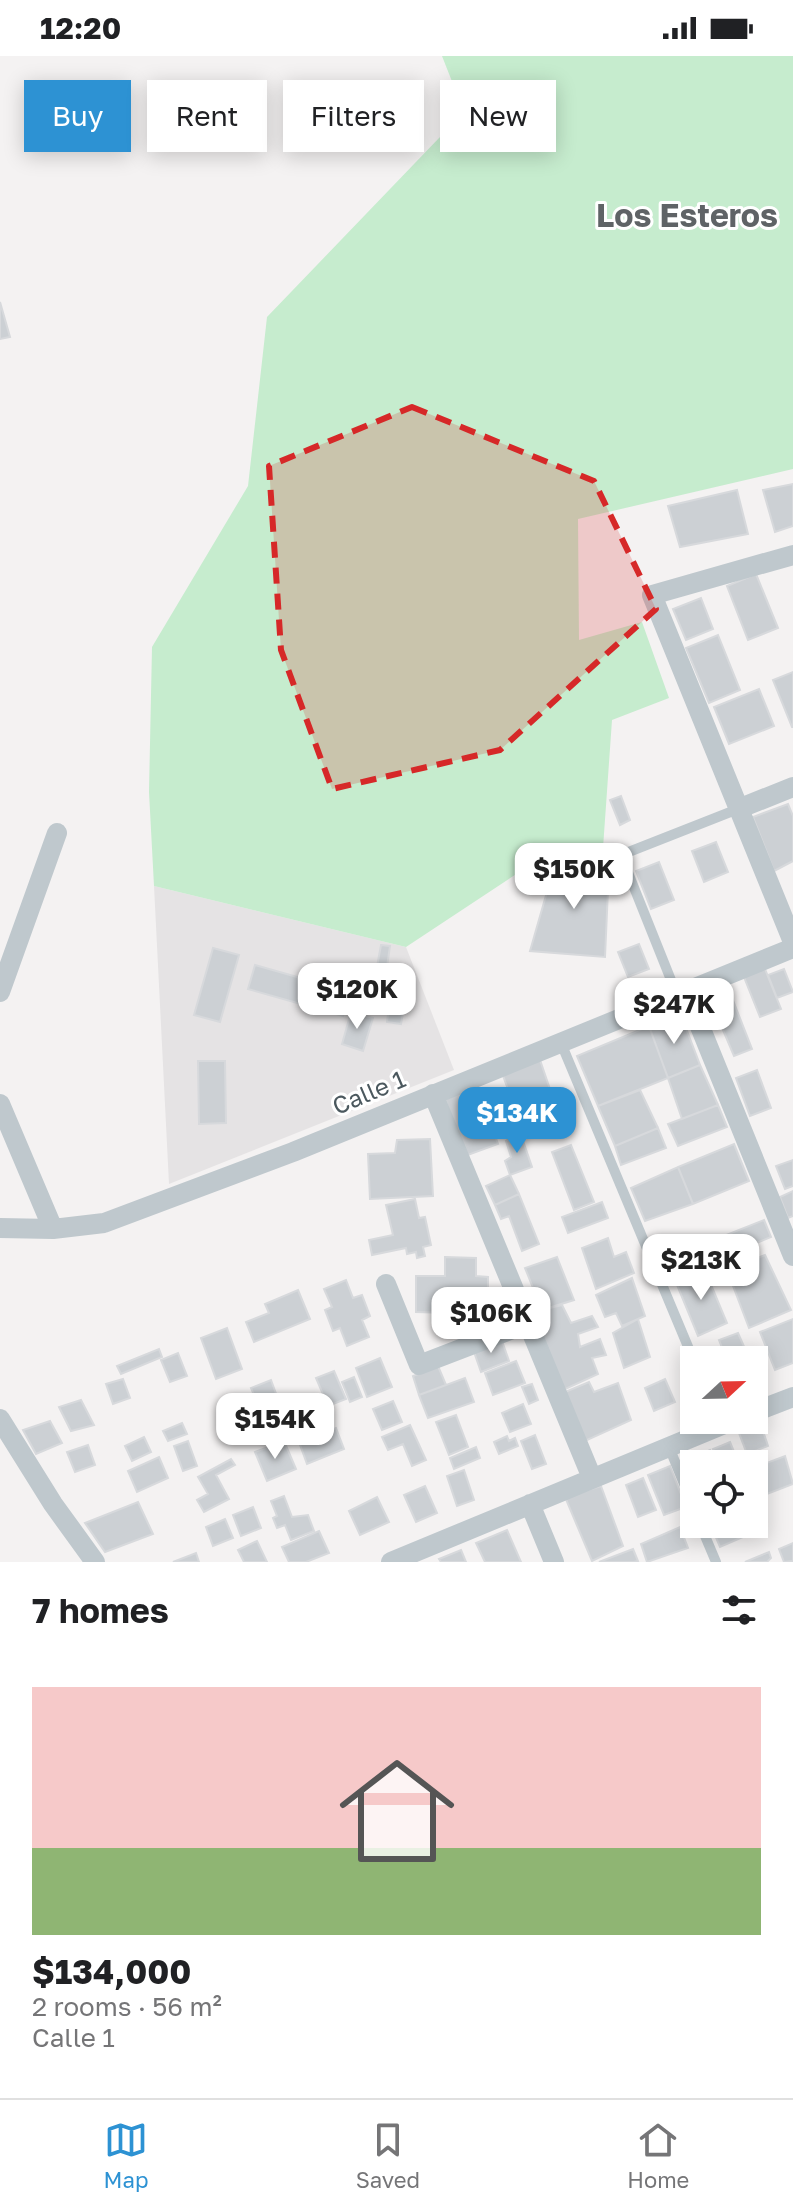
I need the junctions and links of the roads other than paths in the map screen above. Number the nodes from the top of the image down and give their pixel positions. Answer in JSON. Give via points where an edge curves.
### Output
{"nodes":[{"id":1,"x":793,"y":555,"type":"edge"},
{"id":2,"x":793,"y":787,"type":"edge"},
{"id":3,"x":738,"y":809,"type":"junction"},
{"id":4,"x":57,"y":833,"type":"dead end"},
{"id":5,"x":793,"y":945,"type":"edge"},
{"id":6,"x":0,"y":992,"type":"edge"},
{"id":7,"x":682,"y":993,"type":"junction"},
{"id":8,"x":561,"y":1043,"type":"junction"},
{"id":9,"x":433,"y":1094,"type":"junction"},
{"id":10,"x":0,"y":1104,"type":"edge"},
{"id":11,"x":0,"y":1228,"type":"edge"},
{"id":12,"x":53,"y":1229,"type":"junction"},
{"id":13,"x":793,"y":1256,"type":"edge"},
{"id":14,"x":386,"y":1284,"type":"dead end"},
{"id":15,"x":528,"y":1323,"type":"junction"},
{"id":16,"x":688,"y":1346,"type":"edge"},
{"id":17,"x":792,"y":1401,"type":"edge"},
{"id":18,"x":768,"y":1408,"type":"edge"},
{"id":19,"x":0,"y":1419,"type":"edge"},
{"id":20,"x":698,"y":1434,"type":"edge"},
{"id":21,"x":669,"y":1447,"type":"junction"},
{"id":22,"x":680,"y":1474,"type":"edge"},
{"id":23,"x":592,"y":1478,"type":"junction"},
{"id":24,"x":530,"y":1504,"type":"junction"},
{"id":25,"x":706,"y":1538,"type":"edge"},
{"id":26,"x":95,"y":1562,"type":"edge"},
{"id":27,"x":392,"y":1562,"type":"edge"},
{"id":28,"x":554,"y":1562,"type":"edge"},
{"id":29,"x":716,"y":1562,"type":"edge"}],
"edges":[{"from":1,"to":3,"type":"street","via":[[652,595]]},
{"from":2,"to":3,"type":"street"},
{"from":3,"to":5,"type":"street"},
{"from":3,"to":7,"type":"lane","via":[[621,855]]},
{"from":4,"to":6,"type":"street"},
{"from":5,"to":7,"type":"street","name":"Calle 1"},
{"from":7,"to":8,"type":"street","name":"Calle 1"},
{"from":7,"to":13,"type":"street"},
{"from":8,"to":9,"type":"street","name":"Calle 1"},
{"from":8,"to":16,"type":"lane"},
{"from":9,"to":12,"type":"street","name":"Calle 1","via":[[104,1223]]},
{"from":9,"to":15,"type":"street"},
{"from":10,"to":12,"type":"street"},
{"from":11,"to":12,"type":"street","name":"Calle 1"},
{"from":14,"to":15,"type":"street","via":[[419,1365]]},
{"from":15,"to":23,"type":"street"},
{"from":17,"to":18,"type":"street"},
{"from":19,"to":26,"type":"street"},
{"from":20,"to":21,"type":"street"},
{"from":21,"to":22,"type":"lane"},
{"from":21,"to":23,"type":"street"},
{"from":23,"to":24,"type":"street"},
{"from":24,"to":27,"type":"street"},
{"from":24,"to":28,"type":"street"},
{"from":25,"to":29,"type":"lane"}]}
